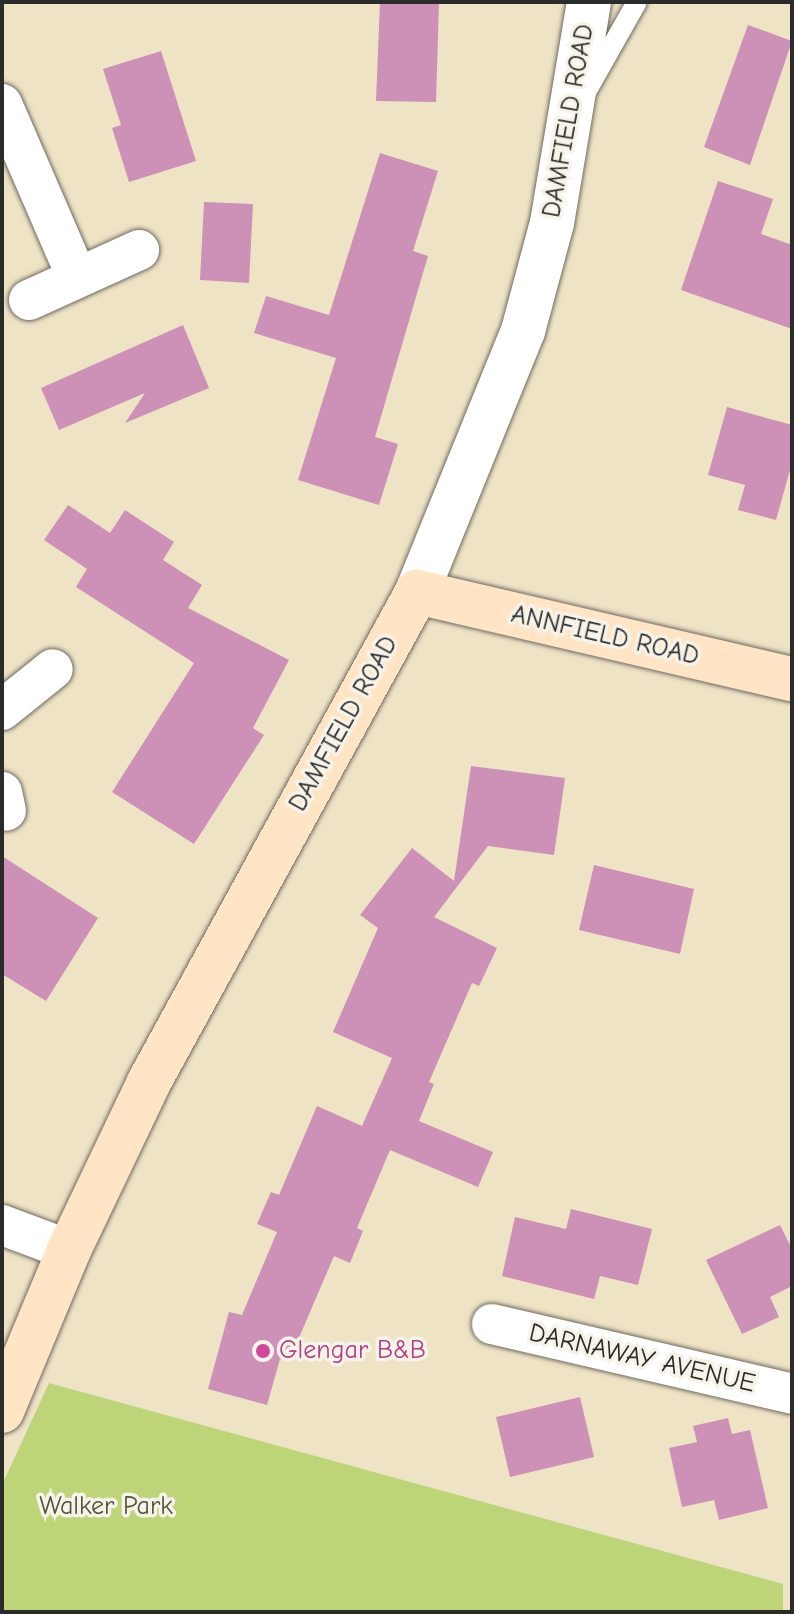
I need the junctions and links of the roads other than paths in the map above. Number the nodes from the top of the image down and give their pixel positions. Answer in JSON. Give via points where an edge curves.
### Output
{"nodes":[{"id":1,"x":589,"y":2,"type":"edge"},
{"id":2,"x":637,"y":2,"type":"edge"},
{"id":3,"x":2,"y":104,"type":"edge"},
{"id":4,"x":574,"y":113,"type":"junction"},
{"id":5,"x":139,"y":250,"type":"dead end"},
{"id":6,"x":77,"y":277,"type":"junction"},
{"id":7,"x":29,"y":300,"type":"dead end"},
{"id":8,"x":417,"y":592,"type":"junction"},
{"id":9,"x":53,"y":669,"type":"dead end"},
{"id":10,"x":792,"y":679,"type":"edge"},
{"id":11,"x":2,"y":710,"type":"edge"},
{"id":12,"x":2,"y":1225,"type":"edge"},
{"id":13,"x":69,"y":1250,"type":"junction"},
{"id":14,"x":492,"y":1324,"type":"dead end"},
{"id":15,"x":792,"y":1394,"type":"edge"},
{"id":16,"x":2,"y":1411,"type":"edge"}],
"edges":[{"from":1,"to":4,"type":"street","name":"DAMFIELD ROAD"},
{"from":2,"to":4,"type":"lane"},
{"from":3,"to":6,"type":"street"},
{"from":4,"to":8,"type":"street","name":"DAMFIELD ROAD","via":[[523,331]]},
{"from":5,"to":6,"type":"street"},
{"from":6,"to":7,"type":"street"},
{"from":8,"to":10,"type":"main road","name":"ANNFIELD ROAD"},
{"from":8,"to":13,"type":"main road","name":"DAMFIELD ROAD","via":[[207,968]]},
{"from":9,"to":11,"type":"street"},
{"from":12,"to":13,"type":"street"},
{"from":13,"to":16,"type":"main road","name":"DAMFIELD ROAD"},
{"from":14,"to":15,"type":"street","name":"DARNAWAY AVENUE"}]}
